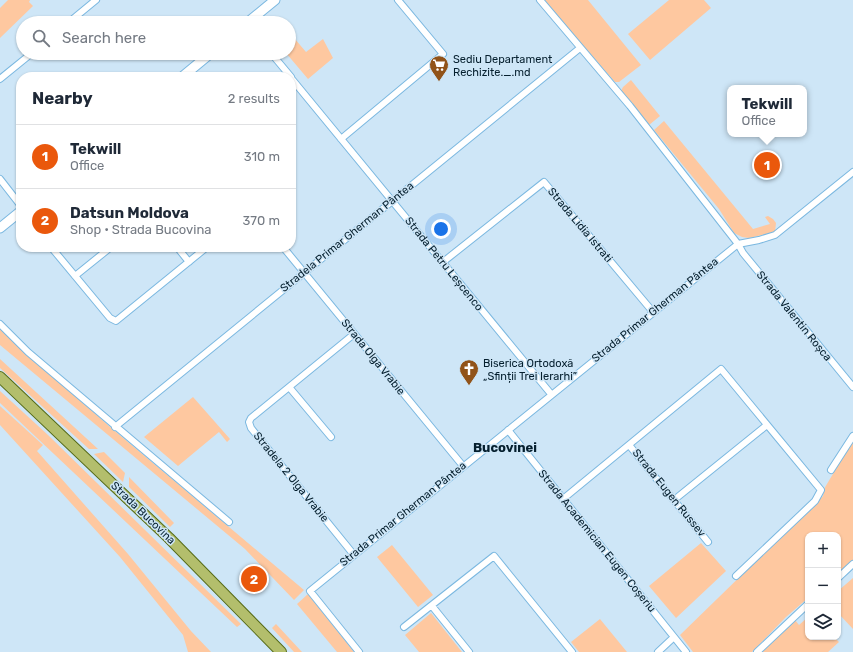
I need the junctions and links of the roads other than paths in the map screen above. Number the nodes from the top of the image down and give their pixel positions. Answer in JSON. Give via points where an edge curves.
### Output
{"nodes":[{"id":1,"x":96,"y":0,"type":"edge"},
{"id":2,"x":275,"y":0,"type":"edge"},
{"id":3,"x":398,"y":0,"type":"edge"},
{"id":4,"x":540,"y":0,"type":"edge"},
{"id":5,"x":77,"y":16,"type":"edge"},
{"id":6,"x":255,"y":16,"type":"edge"},
{"id":7,"x":580,"y":48,"type":"junction"},
{"id":8,"x":23,"y":60,"type":"edge"},
{"id":9,"x":203,"y":60,"type":"edge"},
{"id":10,"x":277,"y":60,"type":"edge"},
{"id":11,"x":188,"y":72,"type":"edge"},
{"id":12,"x":287,"y":72,"type":"edge"},
{"id":13,"x":0,"y":79,"type":"edge"},
{"id":14,"x":296,"y":83,"type":"edge"},
{"id":15,"x":341,"y":139,"type":"junction"},
{"id":16,"x":853,"y":172,"type":"edge"},
{"id":17,"x":0,"y":179,"type":"edge"},
{"id":18,"x":16,"y":200,"type":"edge"},
{"id":19,"x":392,"y":200,"type":"junction"},
{"id":20,"x":16,"y":215,"type":"edge"},
{"id":21,"x":0,"y":228,"type":"edge"},
{"id":22,"x":738,"y":244,"type":"junction"},
{"id":23,"x":55,"y":252,"type":"edge"},
{"id":24,"x":105,"y":252,"type":"edge"},
{"id":25,"x":181,"y":252,"type":"edge"},
{"id":26,"x":201,"y":252,"type":"edge"},
{"id":27,"x":287,"y":252,"type":"edge"},
{"id":28,"x":189,"y":262,"type":"junction"},
{"id":29,"x":443,"y":262,"type":"junction"},
{"id":30,"x":304,"y":272,"type":"junction"},
{"id":31,"x":75,"y":276,"type":"junction"},
{"id":32,"x":653,"y":312,"type":"junction"},
{"id":33,"x":0,"y":324,"type":"edge"},
{"id":34,"x":354,"y":334,"type":"junction"},
{"id":35,"x":0,"y":377,"type":"edge"},
{"id":36,"x":289,"y":386,"type":"junction"},
{"id":37,"x":853,"y":387,"type":"edge"},
{"id":38,"x":551,"y":394,"type":"junction"},
{"id":39,"x":766,"y":425,"type":"junction"},
{"id":40,"x":115,"y":427,"type":"junction"},
{"id":41,"x":508,"y":430,"type":"junction"},
{"id":42,"x":853,"y":436,"type":"edge"},
{"id":43,"x":331,"y":437,"type":"dead end"},
{"id":44,"x":629,"y":444,"type":"junction"},
{"id":45,"x":463,"y":466,"type":"junction"},
{"id":46,"x":831,"y":470,"type":"dead end"},
{"id":47,"x":563,"y":499,"type":"junction"},
{"id":48,"x":674,"y":500,"type":"junction"},
{"id":49,"x":229,"y":522,"type":"dead end"},
{"id":50,"x":708,"y":542,"type":"dead end"},
{"id":51,"x":354,"y":555,"type":"junction"},
{"id":52,"x":853,"y":564,"type":"edge"},
{"id":53,"x":841,"y":575,"type":"edge"},
{"id":54,"x":736,"y":576,"type":"dead end"},
{"id":55,"x":432,"y":606,"type":"junction"},
{"id":56,"x":805,"y":607,"type":"edge"},
{"id":57,"x":404,"y":627,"type":"dead end"},
{"id":58,"x":674,"y":637,"type":"junction"},
{"id":59,"x":281,"y":652,"type":"edge"},
{"id":60,"x":359,"y":652,"type":"edge"},
{"id":61,"x":470,"y":652,"type":"edge"},
{"id":62,"x":572,"y":652,"type":"edge"},
{"id":63,"x":658,"y":652,"type":"edge"},
{"id":64,"x":686,"y":652,"type":"edge"},
{"id":65,"x":758,"y":652,"type":"edge"}],
"edges":[{"from":1,"to":5,"type":"street"},
{"from":2,"to":6,"type":"street"},
{"from":3,"to":15,"type":"street","via":[[443,54]]},
{"from":4,"to":7,"type":"street"},
{"from":7,"to":19,"type":"street","name":"Stradela Primar Gherman Pântea"},
{"from":7,"to":22,"type":"street","via":[[630,106]]},
{"from":8,"to":13,"type":"street"},
{"from":9,"to":11,"type":"street"},
{"from":10,"to":12,"type":"street","name":"Strada Petru Leșcenco"},
{"from":14,"to":15,"type":"street","name":"Strada Petru Leșcenco"},
{"from":15,"to":19,"type":"street","name":"Strada Petru Leșcenco"},
{"from":16,"to":22,"type":"street","via":[[775,235]]},
{"from":17,"to":18,"type":"street"},
{"from":19,"to":29,"type":"street","name":"Strada Petru Leșcenco"},
{"from":19,"to":30,"type":"street","name":"Stradela Primar Gherman Pântea"},
{"from":20,"to":21,"type":"street"},
{"from":22,"to":32,"type":"street","name":"Strada Primar Gherman Pântea"},
{"from":22,"to":37,"type":"street","name":"Strada Valentin Roșca"},
{"from":23,"to":31,"type":"street"},
{"from":24,"to":31,"type":"street"},
{"from":25,"to":28,"type":"street"},
{"from":26,"to":28,"type":"street"},
{"from":27,"to":30,"type":"street","name":"Strada Olga Vrabie"},
{"from":28,"to":31,"type":"street","via":[[116,321],[110,318]]},
{"from":29,"to":32,"type":"street","name":"Strada Lidia Istrati","via":[[544,182]]},
{"from":29,"to":38,"type":"street","name":"Strada Petru Leșcenco"},
{"from":30,"to":34,"type":"street","name":"Strada Olga Vrabie"},
{"from":30,"to":40,"type":"street","name":"Stradela Primar Gherman Pântea"},
{"from":32,"to":38,"type":"street","name":"Strada Primar Gherman Pântea"},
{"from":33,"to":40,"type":"street","via":[[28,352]]},
{"from":34,"to":36,"type":"street","name":"Stradela 2 Olga Vrabie"},
{"from":34,"to":45,"type":"street","name":"Strada Olga Vrabie"},
{"from":35,"to":59,"type":"main road","name":"Strada Bucovina","via":[[169,538]]},
{"from":36,"to":43,"type":"street"},
{"from":36,"to":51,"type":"street","name":"Stradela 2 Olga Vrabie","via":[[251,418],[250,425]]},
{"from":38,"to":41,"type":"street","name":"Strada Primar Gherman Pântea"},
{"from":39,"to":44,"type":"street","via":[[721,369]]},
{"from":39,"to":48,"type":"street"},
{"from":39,"to":54,"type":"street","via":[[822,490],[816,500]]},
{"from":40,"to":49,"type":"street"},
{"from":41,"to":45,"type":"street","name":"Strada Primar Gherman Pântea"},
{"from":41,"to":47,"type":"street","name":"Strada Academician Eugen Coșeriu"},
{"from":42,"to":46,"type":"street"},
{"from":44,"to":47,"type":"street"},
{"from":44,"to":48,"type":"street","name":"Strada Eugen Russev"},
{"from":45,"to":51,"type":"street","name":"Strada Primar Gherman Pântea"},
{"from":47,"to":58,"type":"street","name":"Strada Academician Eugen Coșeriu"},
{"from":48,"to":50,"type":"street","name":"Strada Eugen Russev"},
{"from":51,"to":60,"type":"street","name":"Strada Primar Gherman Pântea","via":[[310,591]]},
{"from":52,"to":53,"type":"street"},
{"from":55,"to":57,"type":"street"},
{"from":55,"to":61,"type":"street"},
{"from":55,"to":62,"type":"street","via":[[494,556]]},
{"from":56,"to":65,"type":"street"},
{"from":58,"to":63,"type":"street"},
{"from":58,"to":64,"type":"street","name":"Strada Academician Eugen Coșeriu"}]}
